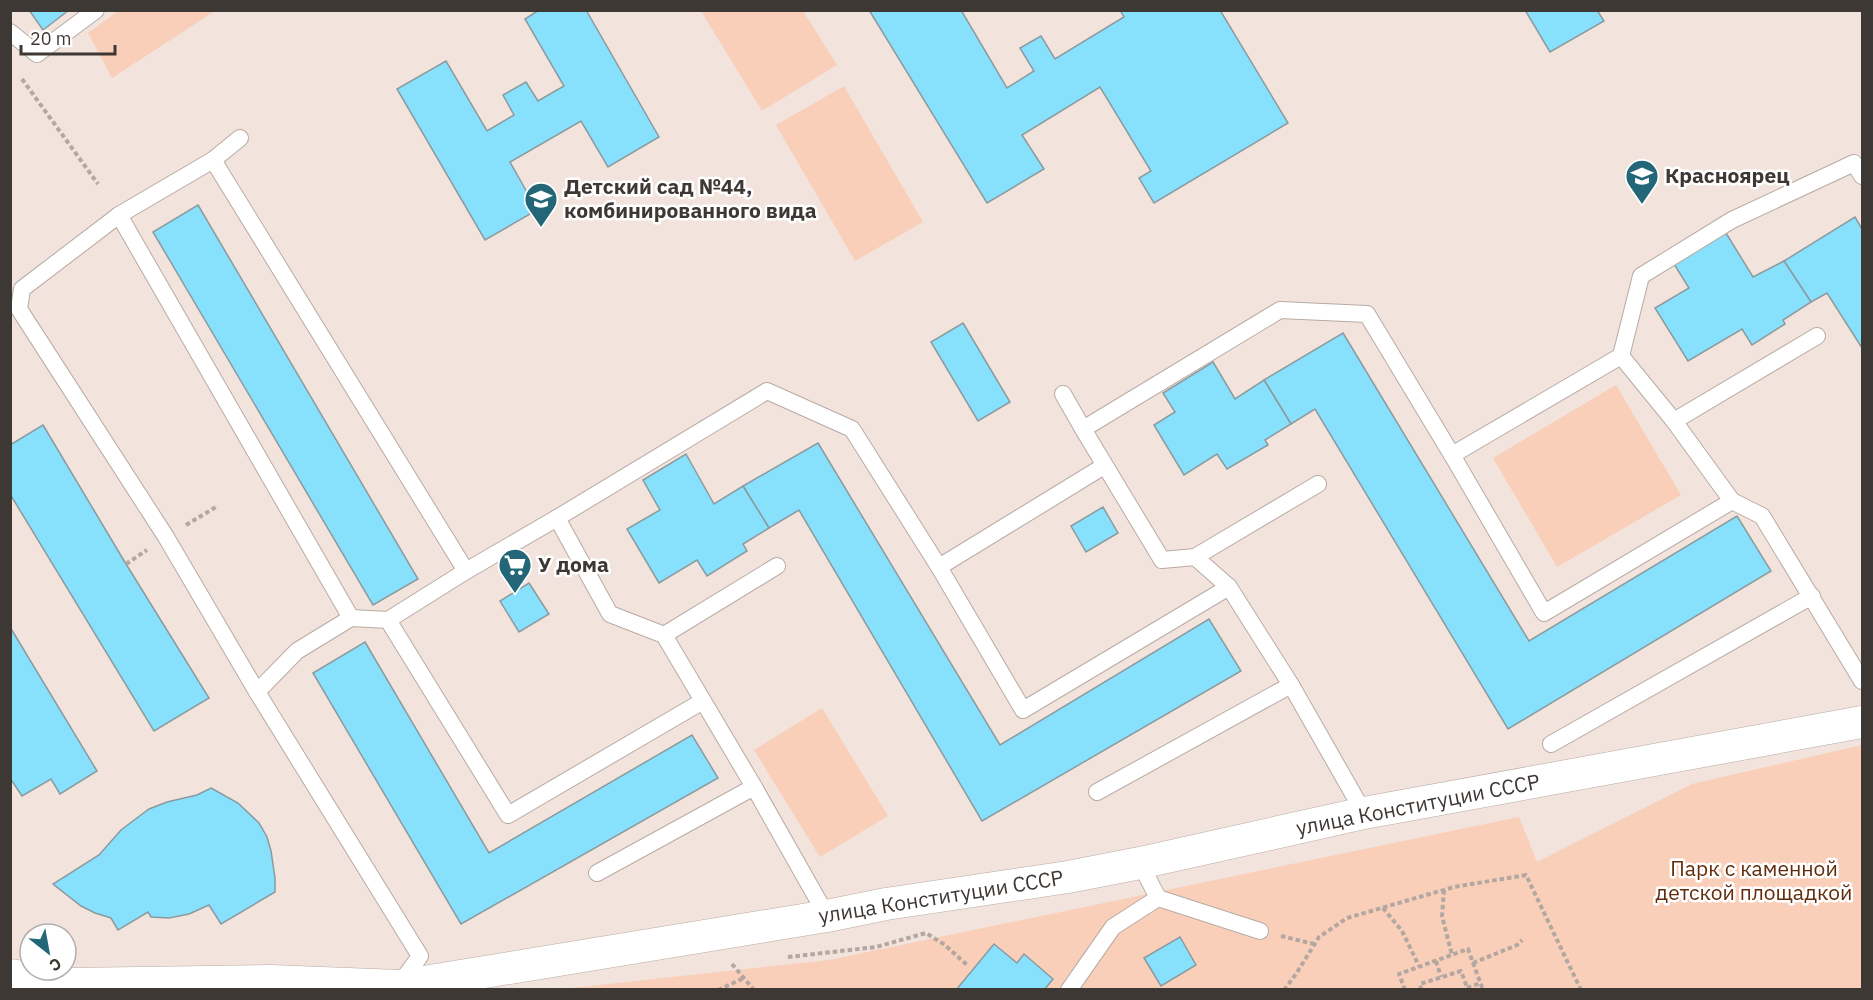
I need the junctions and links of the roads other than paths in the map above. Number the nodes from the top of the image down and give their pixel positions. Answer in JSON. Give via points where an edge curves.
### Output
{"nodes":[{"id":1,"x":96,"y":10,"type":"edge"},
{"id":2,"x":10,"y":32,"type":"edge"},
{"id":3,"x":240,"y":138,"type":"dead end"},
{"id":4,"x":213,"y":160,"type":"junction"},
{"id":5,"x":1860,"y":166,"type":"edge"},
{"id":6,"x":120,"y":215,"type":"junction"},
{"id":7,"x":1817,"y":336,"type":"dead end"},
{"id":8,"x":1621,"y":356,"type":"junction"},
{"id":9,"x":1063,"y":394,"type":"dead end"},
{"id":10,"x":1674,"y":422,"type":"junction"},
{"id":11,"x":1083,"y":429,"type":"junction"},
{"id":12,"x":1452,"y":455,"type":"junction"},
{"id":13,"x":1104,"y":466,"type":"junction"},
{"id":14,"x":1318,"y":484,"type":"dead end"},
{"id":15,"x":1732,"y":501,"type":"junction"},
{"id":16,"x":557,"y":518,"type":"junction"},
{"id":17,"x":1195,"y":557,"type":"junction"},
{"id":18,"x":777,"y":566,"type":"dead end"},
{"id":19,"x":939,"y":567,"type":"junction"},
{"id":20,"x":466,"y":571,"type":"junction"},
{"id":21,"x":1229,"y":587,"type":"junction"},
{"id":22,"x":1812,"y":596,"type":"junction"},
{"id":23,"x":351,"y":618,"type":"junction"},
{"id":24,"x":388,"y":620,"type":"junction"},
{"id":25,"x":664,"y":635,"type":"junction"},
{"id":26,"x":1863,"y":681,"type":"edge"},
{"id":27,"x":1291,"y":685,"type":"junction"},
{"id":28,"x":257,"y":692,"type":"junction"},
{"id":29,"x":703,"y":701,"type":"junction"},
{"id":30,"x":1863,"y":722,"type":"edge"},
{"id":31,"x":1551,"y":744,"type":"dead end"},
{"id":32,"x":754,"y":787,"type":"junction"},
{"id":33,"x":1097,"y":792,"type":"dead end"},
{"id":34,"x":1364,"y":813,"type":"junction"},
{"id":35,"x":1140,"y":863,"type":"junction"},
{"id":36,"x":597,"y":873,"type":"dead end"},
{"id":37,"x":1158,"y":898,"type":"junction"},
{"id":38,"x":826,"y":916,"type":"junction"},
{"id":39,"x":1260,"y":930,"type":"road end"},
{"id":40,"x":10,"y":975,"type":"edge"},
{"id":41,"x":399,"y":986,"type":"junction"},
{"id":42,"x":1069,"y":990,"type":"edge"}],
"edges":[{"from":1,"to":2,"type":"lane","via":[[37,54]]},
{"from":3,"to":4,"type":"lane"},
{"from":4,"to":6,"type":"lane"},
{"from":4,"to":20,"type":"lane"},
{"from":5,"to":8,"type":"lane","via":[[1732,220],[1641,276]]},
{"from":6,"to":23,"type":"lane"},
{"from":6,"to":28,"type":"lane","via":[[22,289],[19,309],[166,537]]},
{"from":7,"to":10,"type":"lane"},
{"from":8,"to":10,"type":"lane"},
{"from":8,"to":12,"type":"lane"},
{"from":9,"to":11,"type":"lane"},
{"from":10,"to":15,"type":"lane"},
{"from":11,"to":12,"type":"lane","via":[[1280,310],[1367,314]]},
{"from":11,"to":13,"type":"lane"},
{"from":12,"to":15,"type":"lane","via":[[1544,614]]},
{"from":13,"to":17,"type":"lane","via":[[1162,560]]},
{"from":13,"to":19,"type":"lane"},
{"from":14,"to":17,"type":"lane"},
{"from":15,"to":22,"type":"lane","via":[[1762,516]]},
{"from":16,"to":19,"type":"lane","via":[[767,391],[852,429]]},
{"from":16,"to":20,"type":"lane"},
{"from":16,"to":25,"type":"lane","via":[[610,614]]},
{"from":17,"to":21,"type":"lane"},
{"from":18,"to":25,"type":"lane"},
{"from":19,"to":21,"type":"lane","via":[[1023,710]]},
{"from":20,"to":24,"type":"lane"},
{"from":21,"to":27,"type":"lane"},
{"from":22,"to":26,"type":"lane"},
{"from":22,"to":31,"type":"lane"},
{"from":23,"to":24,"type":"lane"},
{"from":23,"to":28,"type":"lane","via":[[297,651]]},
{"from":24,"to":29,"type":"lane","via":[[508,815]]},
{"from":25,"to":29,"type":"lane"},
{"from":27,"to":33,"type":"lane"},
{"from":27,"to":34,"type":"lane"},
{"from":28,"to":41,"type":"lane","via":[[420,956]]},
{"from":29,"to":32,"type":"lane"},
{"from":30,"to":34,"type":"street","name":"улица Конституции СССР"},
{"from":32,"to":36,"type":"lane"},
{"from":32,"to":38,"type":"lane"},
{"from":34,"to":35,"type":"street","name":"улица Конституции СССР"},
{"from":35,"to":37,"type":"lane"},
{"from":35,"to":38,"type":"street","name":"улица Конституции СССР"},
{"from":37,"to":39,"type":"lane"},
{"from":37,"to":42,"type":"lane","via":[[1113,927]]},
{"from":38,"to":41,"type":"street","name":"улица Конституции СССР"},
{"from":40,"to":41,"type":"street","name":"улица Конституции СССР","via":[[70,984],[271,981]]}]}
